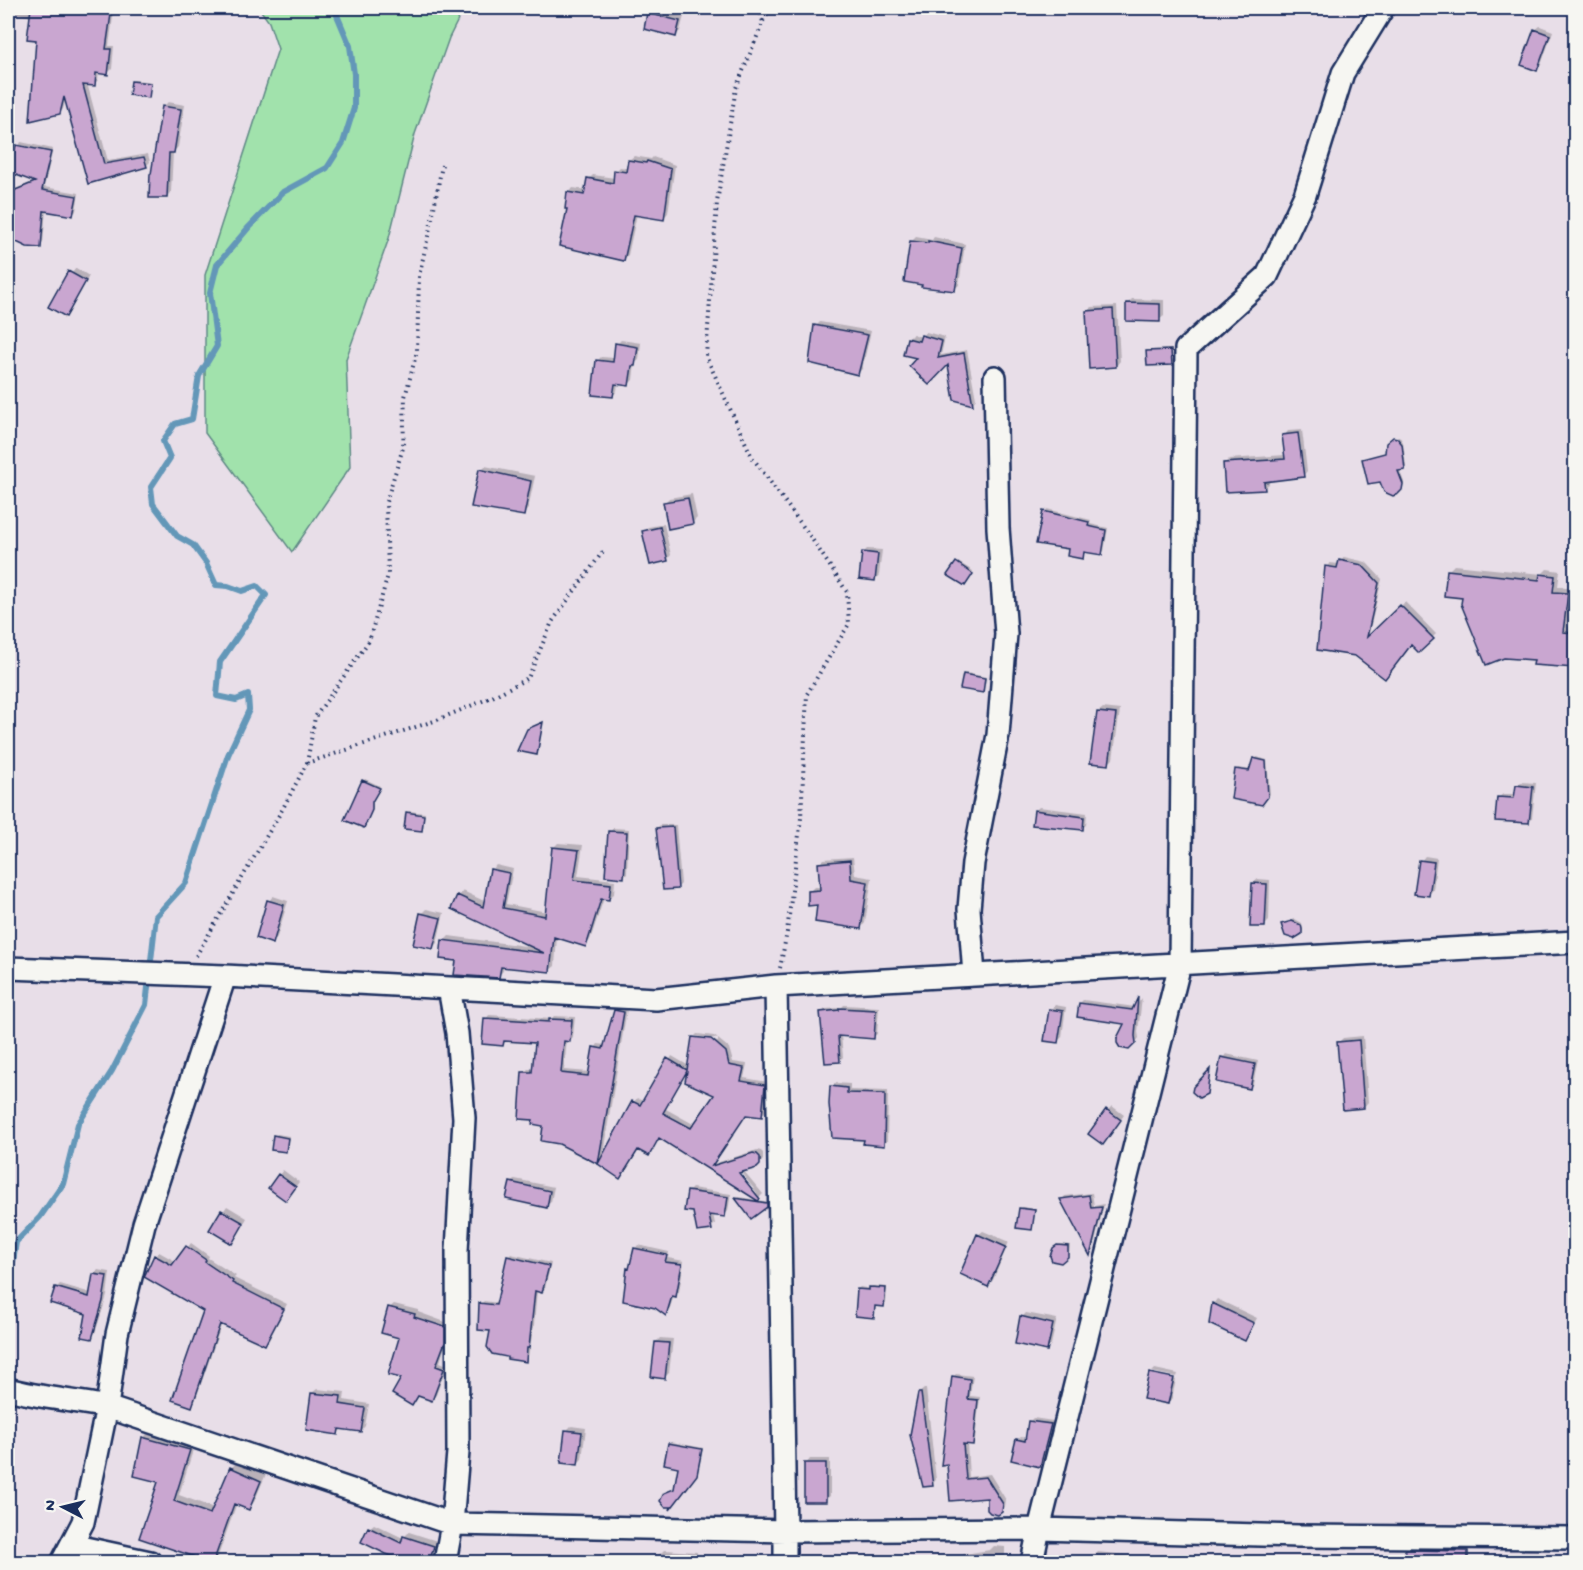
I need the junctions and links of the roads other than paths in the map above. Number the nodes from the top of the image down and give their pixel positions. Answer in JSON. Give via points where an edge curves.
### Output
{"nodes":[{"id":1,"x":1381,"y":8,"type":"edge"},
{"id":2,"x":995,"y":377,"type":"dead end"},
{"id":3,"x":1575,"y":942,"type":"edge"},
{"id":4,"x":1180,"y":964,"type":"junction"},
{"id":5,"x":8,"y":968,"type":"edge"},
{"id":6,"x":974,"y":975,"type":"junction"},
{"id":7,"x":225,"y":976,"type":"junction"},
{"id":8,"x":776,"y":986,"type":"junction"},
{"id":9,"x":449,"y":988,"type":"junction"},
{"id":10,"x":8,"y":1389,"type":"edge"},
{"id":11,"x":107,"y":1407,"type":"junction"},
{"id":12,"x":452,"y":1524,"type":"junction"},
{"id":13,"x":1039,"y":1529,"type":"junction"},
{"id":14,"x":785,"y":1531,"type":"junction"},
{"id":15,"x":1575,"y":1538,"type":"edge"},
{"id":16,"x":66,"y":1554,"type":"edge"},
{"id":17,"x":150,"y":1563,"type":"edge"},
{"id":18,"x":445,"y":1563,"type":"edge"},
{"id":19,"x":785,"y":1563,"type":"edge"},
{"id":20,"x":1032,"y":1563,"type":"edge"}],
"edges":[{"from":1,"to":4,"type":"street","via":[[1343,73],[1305,195],[1267,276],[1186,349]]},
{"from":2,"to":6,"type":"street","via":[[998,528],[1006,634],[998,735],[973,863],[969,909]]},
{"from":3,"to":4,"type":"street"},
{"from":4,"to":6,"type":"street"},
{"from":4,"to":13,"type":"street"},
{"from":5,"to":7,"type":"street"},
{"from":6,"to":8,"type":"street"},
{"from":7,"to":9,"type":"street"},
{"from":7,"to":11,"type":"street","via":[[144,1224],[117,1334]]},
{"from":8,"to":9,"type":"street","via":[[656,999]]},
{"from":8,"to":14,"type":"street"},
{"from":9,"to":12,"type":"street","via":[[464,1118],[457,1251],[458,1452]]},
{"from":10,"to":11,"type":"street"},
{"from":11,"to":12,"type":"street"},
{"from":11,"to":16,"type":"street","via":[[83,1522]]},
{"from":12,"to":14,"type":"street"},
{"from":12,"to":18,"type":"street"},
{"from":13,"to":14,"type":"street"},
{"from":13,"to":15,"type":"street"},
{"from":13,"to":20,"type":"street"},
{"from":14,"to":19,"type":"street"},
{"from":16,"to":17,"type":"street"}]}
